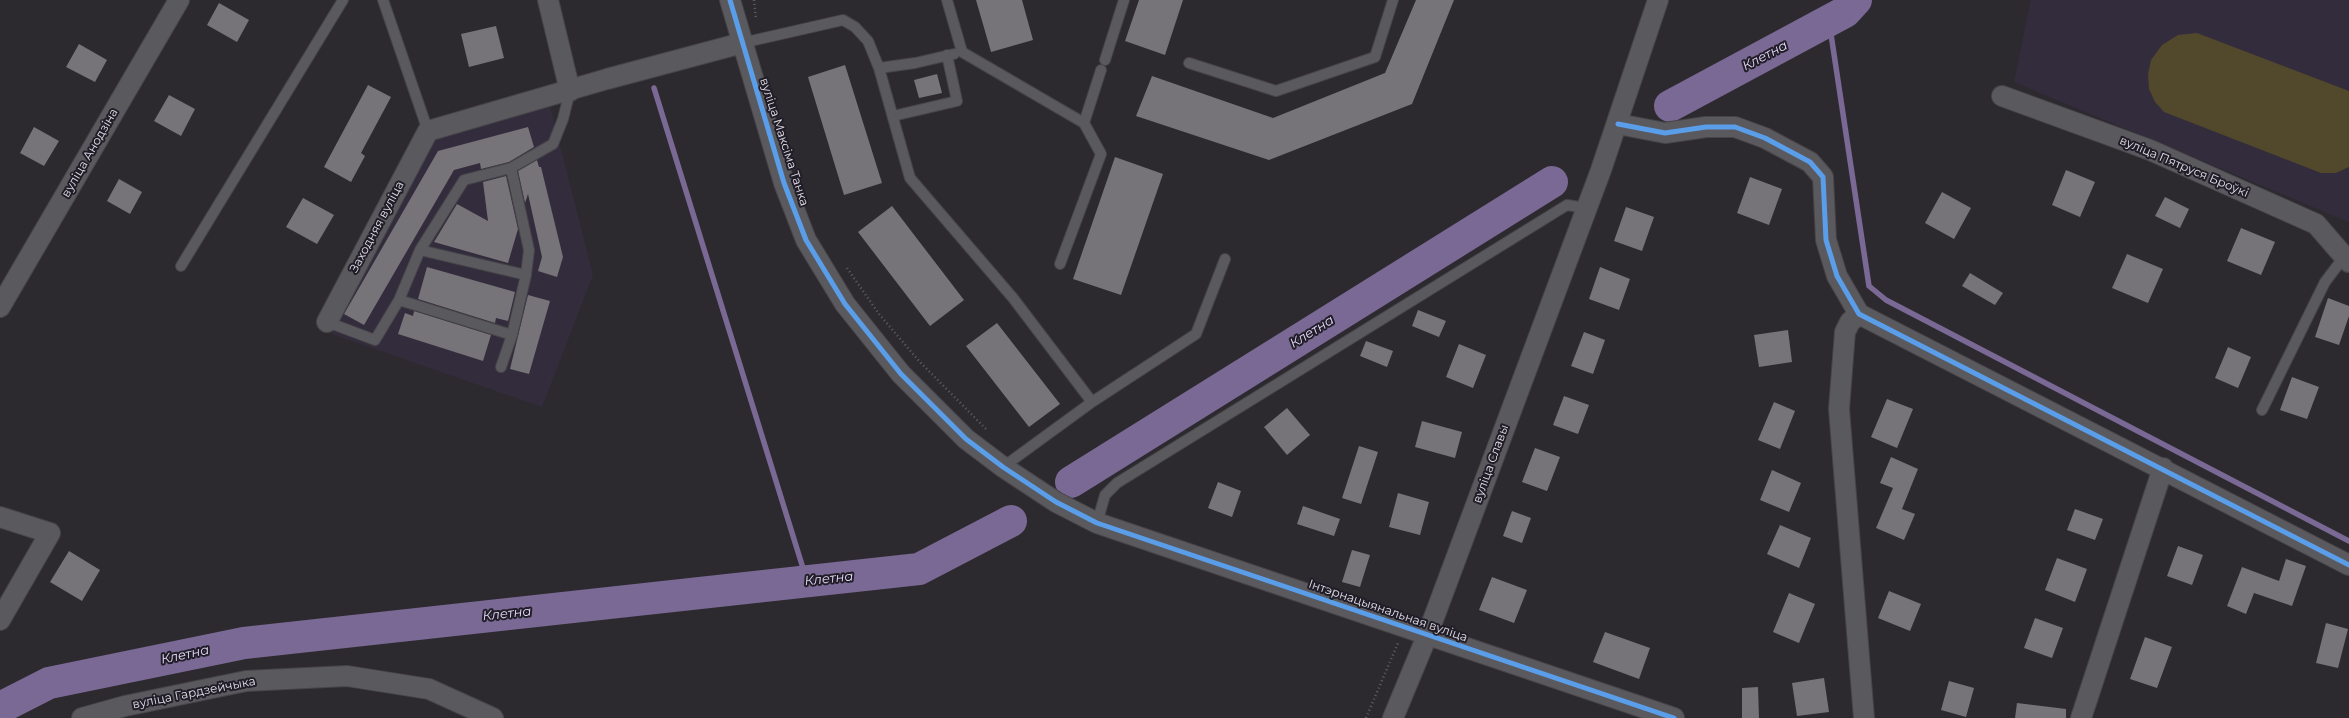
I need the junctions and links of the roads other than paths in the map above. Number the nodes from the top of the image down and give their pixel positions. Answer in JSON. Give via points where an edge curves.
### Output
{"nodes":[{"id":1,"x":179,"y":0,"type":"edge"},
{"id":2,"x":343,"y":0,"type":"edge"},
{"id":3,"x":383,"y":0,"type":"edge"},
{"id":4,"x":548,"y":0,"type":"edge"},
{"id":5,"x":730,"y":0,"type":"edge"},
{"id":6,"x":947,"y":0,"type":"edge"},
{"id":7,"x":1124,"y":0,"type":"edge"},
{"id":8,"x":1393,"y":0,"type":"edge"},
{"id":9,"x":1658,"y":0,"type":"edge"},
{"id":10,"x":751,"y":41,"type":"junction"},
{"id":11,"x":962,"y":52,"type":"junction"},
{"id":12,"x":947,"y":56,"type":"junction"},
{"id":13,"x":1105,"y":60,"type":"dead end"},
{"id":14,"x":1189,"y":64,"type":"dead end"},
{"id":15,"x":879,"y":68,"type":"junction"},
{"id":16,"x":1101,"y":70,"type":"dead end"},
{"id":17,"x":570,"y":90,"type":"junction"},
{"id":18,"x":2002,"y":96,"type":"dead end"},
{"id":19,"x":893,"y":116,"type":"junction"},
{"id":20,"x":1084,"y":123,"type":"junction"},
{"id":21,"x":1618,"y":124,"type":"junction"},
{"id":22,"x":428,"y":132,"type":"junction"},
{"id":23,"x":511,"y":168,"type":"junction"},
{"id":24,"x":1586,"y":208,"type":"junction"},
{"id":25,"x":420,"y":250,"type":"junction"},
{"id":26,"x":1226,"y":259,"type":"dead end"},
{"id":27,"x":2346,"y":260,"type":"edge"},
{"id":28,"x":1060,"y":264,"type":"dead end"},
{"id":29,"x":181,"y":266,"type":"dead end"},
{"id":30,"x":526,"y":275,"type":"junction"},
{"id":31,"x":399,"y":300,"type":"junction"},
{"id":32,"x":0,"y":307,"type":"edge"},
{"id":33,"x":1859,"y":314,"type":"junction"},
{"id":34,"x":327,"y":322,"type":"joint"},
{"id":35,"x":512,"y":335,"type":"junction"},
{"id":36,"x":501,"y":367,"type":"dead end"},
{"id":37,"x":1092,"y":402,"type":"junction"},
{"id":38,"x":2262,"y":410,"type":"dead end"},
{"id":39,"x":1003,"y":467,"type":"junction"},
{"id":40,"x":2163,"y":468,"type":"junction"},
{"id":41,"x":0,"y":517,"type":"edge"},
{"id":42,"x":1097,"y":523,"type":"junction"},
{"id":43,"x":2349,"y":565,"type":"edge"},
{"id":44,"x":0,"y":620,"type":"edge"},
{"id":45,"x":1427,"y":636,"type":"junction"},
{"id":46,"x":82,"y":718,"type":"edge"},
{"id":47,"x":493,"y":718,"type":"edge"},
{"id":48,"x":1393,"y":718,"type":"edge"},
{"id":49,"x":1674,"y":718,"type":"edge"},
{"id":50,"x":1864,"y":718,"type":"edge"},
{"id":51,"x":2081,"y":718,"type":"edge"}],
"edges":[{"from":1,"to":32,"type":"street","name":"вуліца Анодзіна"},
{"from":2,"to":29,"type":"lane"},
{"from":3,"to":22,"type":"lane"},
{"from":4,"to":17,"type":"street"},
{"from":5,"to":10,"type":"street","name":"вуліца Максіма Танка"},
{"from":6,"to":11,"type":"lane"},
{"from":7,"to":13,"type":"lane"},
{"from":8,"to":14,"type":"lane","via":[[1375,57],[1276,91]]},
{"from":9,"to":21,"type":"street","name":"вуліца Славы"},
{"from":10,"to":15,"type":"lane","via":[[843,20],[855,27],[868,41]]},
{"from":10,"to":17,"type":"street"},
{"from":10,"to":39,"type":"street","name":"вуліца Максіма Танка","via":[[784,183],[806,240],[846,304],[901,374],[966,438]]},
{"from":11,"to":12,"type":"lane"},
{"from":11,"to":20,"type":"lane"},
{"from":12,"to":15,"type":"lane"},
{"from":12,"to":19,"type":"lane","via":[[957,101]]},
{"from":15,"to":19,"type":"lane"},
{"from":16,"to":20,"type":"lane"},
{"from":17,"to":22,"type":"street"},
{"from":17,"to":23,"type":"lane","via":[[563,119],[553,144]]},
{"from":18,"to":27,"type":"street","name":"вуліца Пятруся Броўкі","via":[[2150,150],[2316,224]]},
{"from":19,"to":37,"type":"lane","via":[[910,178],[1013,298]]},
{"from":20,"to":28,"type":"lane","via":[[1101,154]]},
{"from":21,"to":24,"type":"street","name":"вуліца Славы"},
{"from":21,"to":33,"type":"street","via":[[1665,133],[1706,127],[1735,127],[1765,138],[1810,162],[1823,177],[1826,240],[1837,276]]},
{"from":22,"to":34,"type":"street","name":"Заходняя вуліца"},
{"from":23,"to":25,"type":"lane","via":[[464,180]]},
{"from":23,"to":30,"type":"lane","via":[[529,250]]},
{"from":24,"to":42,"type":"lane","via":[[1567,206],[1117,482],[1105,495]]},
{"from":24,"to":45,"type":"street","name":"вуліца Славы"},
{"from":25,"to":30,"type":"lane"},
{"from":25,"to":31,"type":"lane"},
{"from":26,"to":37,"type":"lane","via":[[1196,334]]},
{"from":27,"to":38,"type":"lane","via":[[2325,282]]},
{"from":30,"to":35,"type":"lane"},
{"from":31,"to":34,"type":"lane","via":[[376,340]]},
{"from":31,"to":35,"type":"lane"},
{"from":33,"to":40,"type":"street"},
{"from":33,"to":50,"type":"street","via":[[1850,322],[1845,332],[1839,409]]},
{"from":35,"to":36,"type":"lane"},
{"from":37,"to":39,"type":"lane"},
{"from":39,"to":42,"type":"street","name":"вуліца Максіма Танка","via":[[1044,494]]},
{"from":40,"to":43,"type":"street"},
{"from":40,"to":51,"type":"street"},
{"from":41,"to":44,"type":"street","via":[[50,533]]},
{"from":42,"to":45,"type":"street","name":"Інтэрнацыянальная вуліца"},
{"from":45,"to":48,"type":"street","name":"вуліца Славы"},
{"from":45,"to":49,"type":"street","name":"Інтэрнацыянальная вуліца"},
{"from":46,"to":47,"type":"street","name":"вуліца Гардзейчыка","via":[[246,680],[347,676],[429,689]]}]}
